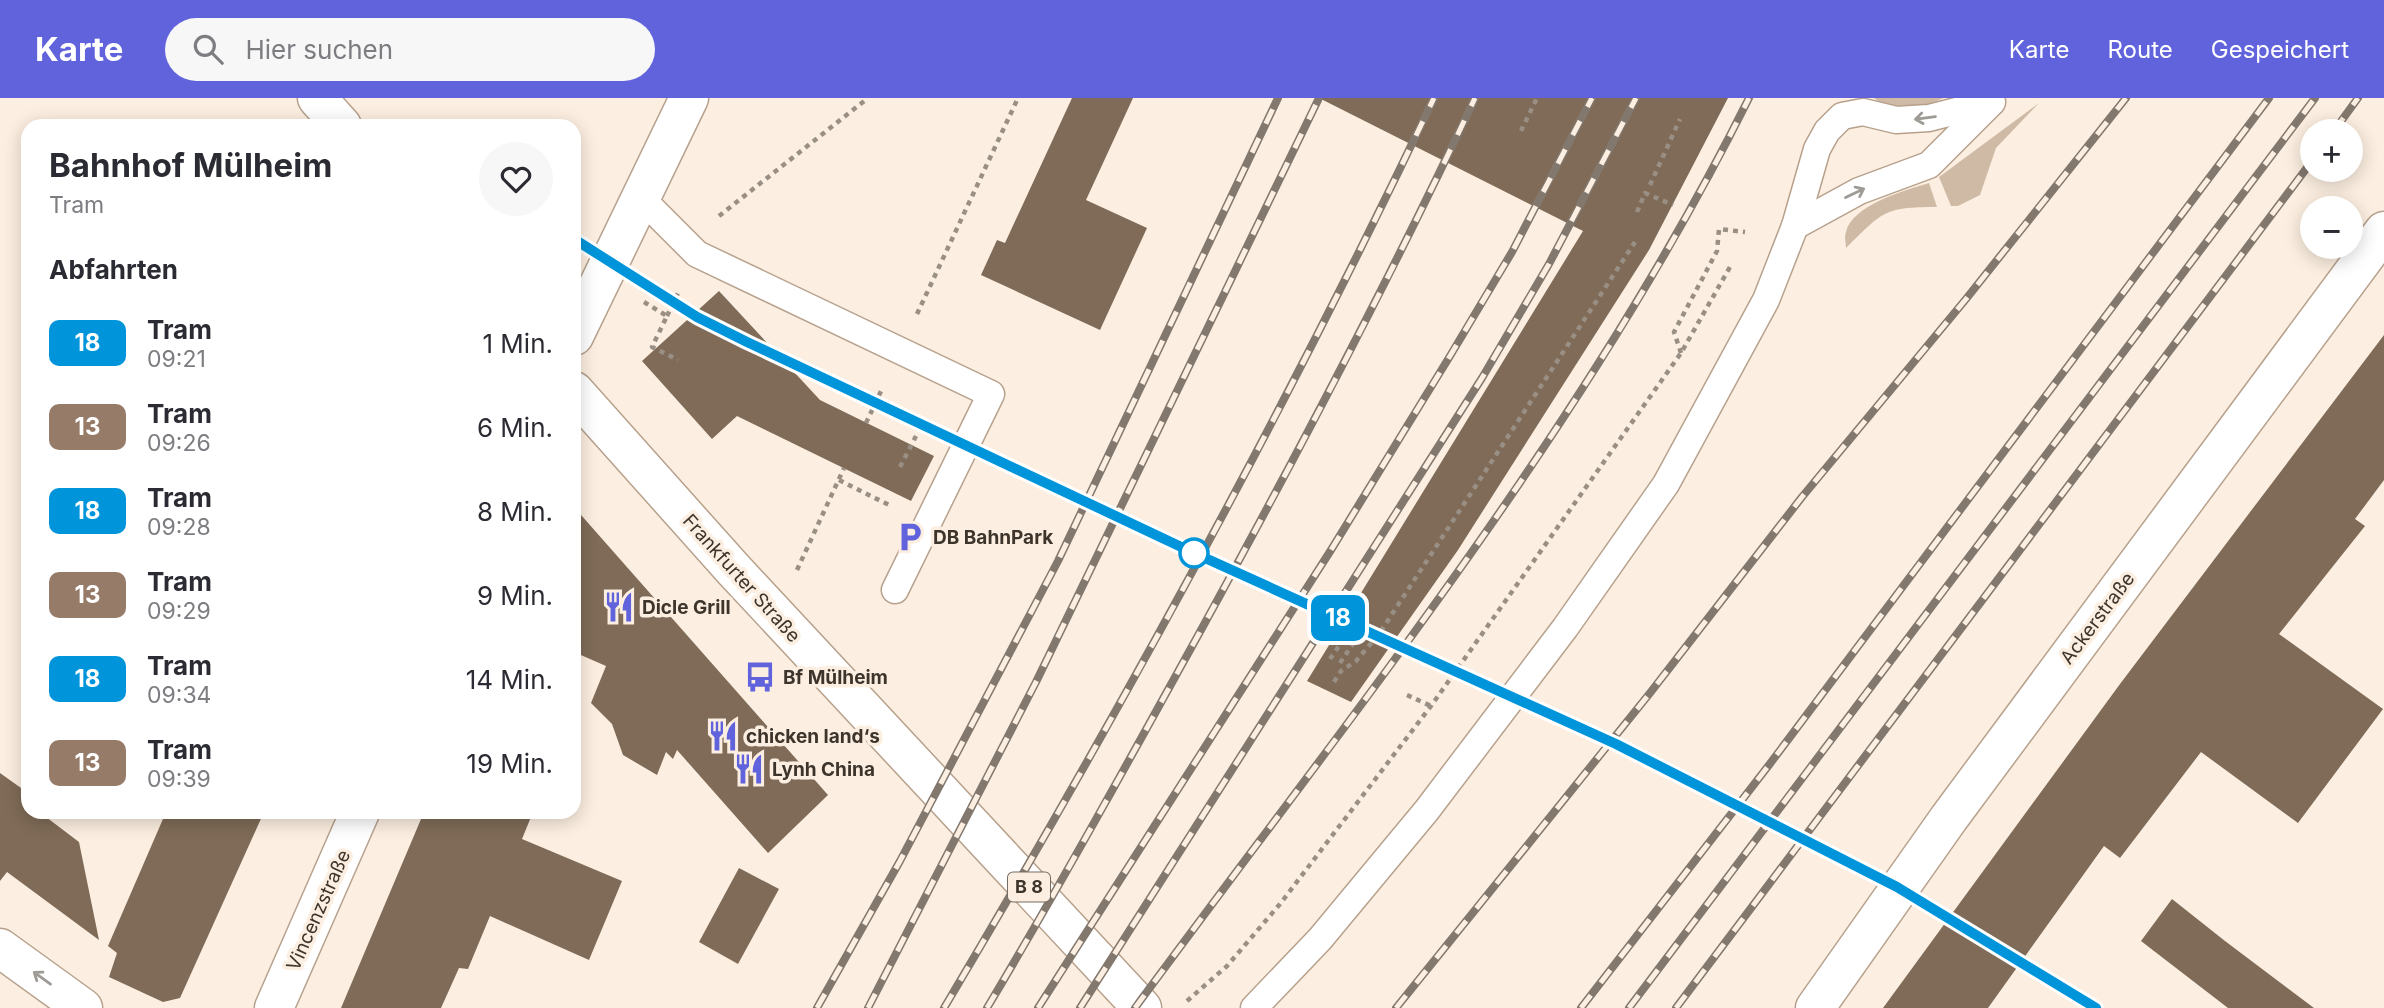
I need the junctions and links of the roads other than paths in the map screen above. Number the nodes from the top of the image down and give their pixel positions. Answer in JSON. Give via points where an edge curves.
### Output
{"nodes":[{"id":1,"x":317,"y":98,"type":"edge"},
{"id":2,"x":690,"y":98,"type":"edge"},
{"id":3,"x":1994,"y":100,"type":"edge"},
{"id":4,"x":336,"y":119,"type":"edge"},
{"id":5,"x":641,"y":198,"type":"junction"},
{"id":6,"x":1795,"y":226,"type":"junction"},
{"id":7,"x":2384,"y":231,"type":"edge"},
{"id":8,"x":581,"y":323,"type":"edge"},
{"id":9,"x":581,"y":399,"type":"edge"},
{"id":10,"x":895,"y":590,"type":"dead end"},
{"id":11,"x":357,"y":819,"type":"edge"},
{"id":12,"x":0,"y":948,"type":"edge"},
{"id":13,"x":83,"y":1008,"type":"edge"},
{"id":14,"x":274,"y":1008,"type":"edge"},
{"id":15,"x":1142,"y":1008,"type":"edge"},
{"id":16,"x":1254,"y":1008,"type":"edge"},
{"id":17,"x":1815,"y":1008,"type":"edge"}],
"edges":[{"from":1,"to":4,"type":"street"},
{"from":2,"to":5,"type":"street"},
{"from":6,"to":3,"type":"lane","one_way":true,"via":[[1859,191],[1929,165]]},
{"from":3,"to":6,"type":"lane","one_way":true,"via":[[1929,118],[1896,120],[1863,112],[1842,116],[1818,149]]},
{"from":5,"to":8,"type":"street"},
{"from":5,"to":10,"type":"lane","via":[[697,254],[991,394]]},
{"from":6,"to":16,"type":"lane","via":[[1766,300],[1650,506],[1565,628],[1427,810],[1320,939]]},
{"from":7,"to":17,"type":"street","name":"Ackerstraße","via":[[1949,818]]},
{"from":9,"to":15,"type":"street","name":"Frankfurter Straße","number":"B 8"},
{"from":11,"to":14,"type":"street","name":"Vincenzstraße"},
{"from":13,"to":12,"type":"street","one_way":true}]}
